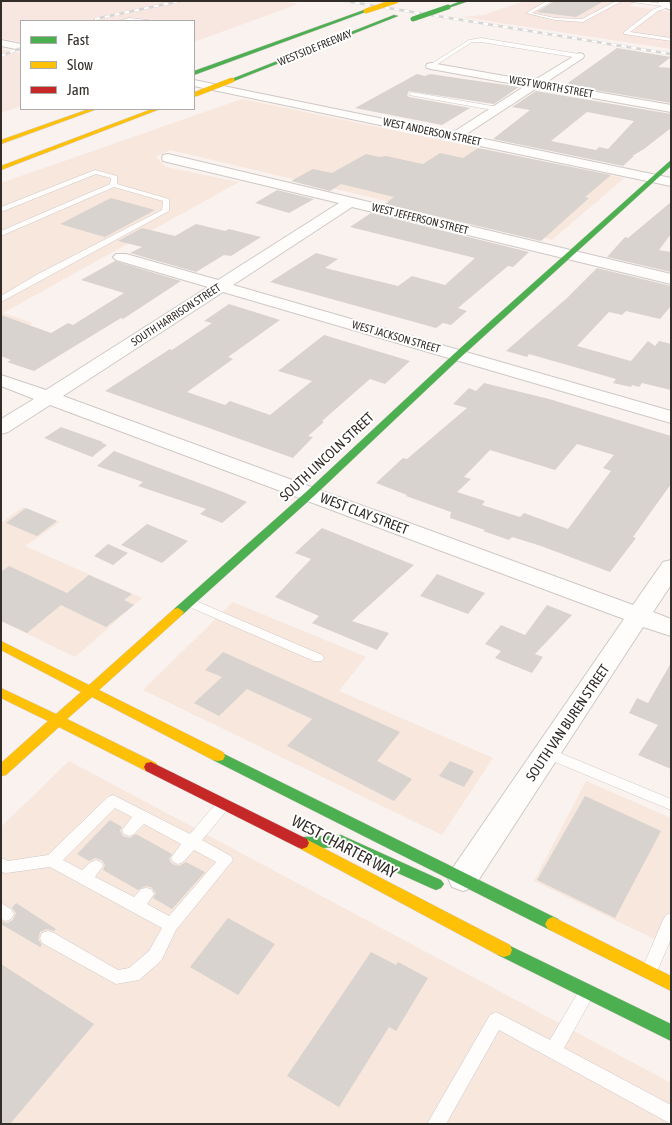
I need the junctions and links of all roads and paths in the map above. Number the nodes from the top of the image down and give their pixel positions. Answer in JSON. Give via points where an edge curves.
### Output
{"nodes":[{"id":1,"x":378,"y":1,"type":"edge"},
{"id":2,"x":396,"y":1,"type":"edge"},
{"id":3,"x":467,"y":1,"type":"edge"},
{"id":4,"x":551,"y":1,"type":"edge"},
{"id":5,"x":620,"y":1,"type":"edge"},
{"id":6,"x":627,"y":1,"type":"edge"},
{"id":7,"x":432,"y":3,"type":"edge"},
{"id":8,"x":667,"y":5,"type":"edge"},
{"id":9,"x":362,"y":11,"type":"junction"},
{"id":10,"x":125,"y":20,"type":"edge"},
{"id":11,"x":138,"y":20,"type":"edge"},
{"id":12,"x":671,"y":40,"type":"edge"},
{"id":13,"x":1,"y":43,"type":"edge"},
{"id":14,"x":20,"y":47,"type":"edge"},
{"id":15,"x":316,"y":48,"type":"junction"},
{"id":16,"x":579,"y":56,"type":"joint"},
{"id":17,"x":431,"y":66,"type":"joint"},
{"id":18,"x":195,"y":73,"type":"edge"},
{"id":19,"x":536,"y":85,"type":"junction"},
{"id":20,"x":195,"y":90,"type":"edge"},
{"id":21,"x":195,"y":90,"type":"edge"},
{"id":22,"x":411,"y":94,"type":"dead end"},
{"id":23,"x":498,"y":109,"type":"junction"},
{"id":24,"x":671,"y":109,"type":"edge"},
{"id":25,"x":91,"y":110,"type":"edge"},
{"id":26,"x":154,"y":110,"type":"edge"},
{"id":27,"x":454,"y":137,"type":"junction"},
{"id":28,"x":2,"y":142,"type":"edge"},
{"id":29,"x":70,"y":142,"type":"junction"},
{"id":30,"x":168,"y":158,"type":"dead end"},
{"id":31,"x":671,"y":162,"type":"edge"},
{"id":32,"x":1,"y":168,"type":"edge"},
{"id":33,"x":1,"y":174,"type":"edge"},
{"id":34,"x":653,"y":178,"type":"junction"},
{"id":35,"x":671,"y":182,"type":"edge"},
{"id":36,"x":113,"y":185,"type":"junction"},
{"id":37,"x":350,"y":202,"type":"junction"},
{"id":38,"x":1,"y":210,"type":"edge"},
{"id":39,"x":1,"y":234,"type":"edge"},
{"id":40,"x":570,"y":255,"type":"junction"},
{"id":41,"x":120,"y":256,"type":"dead end"},
{"id":42,"x":671,"y":279,"type":"edge"},
{"id":43,"x":221,"y":286,"type":"junction"},
{"id":44,"x":1,"y":300,"type":"edge"},
{"id":45,"x":458,"y":355,"type":"junction"},
{"id":46,"x":1,"y":380,"type":"edge"},
{"id":47,"x":47,"y":398,"type":"junction"},
{"id":48,"x":671,"y":417,"type":"edge"},
{"id":49,"x":1,"y":428,"type":"edge"},
{"id":50,"x":310,"y":494,"type":"junction"},
{"id":51,"x":671,"y":568,"type":"edge"},
{"id":52,"x":189,"y":602,"type":"junction"},
{"id":53,"x":640,"y":616,"type":"junction"},
{"id":54,"x":671,"y":628,"type":"edge"},
{"id":55,"x":1,"y":645,"type":"edge"},
{"id":56,"x":318,"y":658,"type":"dead end"},
{"id":57,"x":88,"y":691,"type":"junction"},
{"id":58,"x":1,"y":692,"type":"edge"},
{"id":59,"x":57,"y":720,"type":"junction"},
{"id":60,"x":548,"y":752,"type":"junction"},
{"id":61,"x":1,"y":771,"type":"edge"},
{"id":62,"x":225,"y":804,"type":"junction"},
{"id":63,"x":671,"y":805,"type":"edge"},
{"id":64,"x":142,"y":816,"type":"junction"},
{"id":65,"x":129,"y":830,"type":"dead end"},
{"id":66,"x":192,"y":842,"type":"junction"},
{"id":67,"x":302,"y":842,"type":"junction"},
{"id":68,"x":178,"y":858,"type":"dead end"},
{"id":69,"x":52,"y":861,"type":"junction"},
{"id":70,"x":96,"y":866,"type":"dead end"},
{"id":71,"x":3,"y":868,"type":"edge"},
{"id":72,"x":84,"y":878,"type":"junction"},
{"id":73,"x":463,"y":878,"type":"junction"},
{"id":74,"x":146,"y":894,"type":"dead end"},
{"id":75,"x":136,"y":906,"type":"junction"},
{"id":76,"x":671,"y":920,"type":"edge"},
{"id":77,"x":171,"y":925,"type":"junction"},
{"id":78,"x":48,"y":938,"type":"dead end"},
{"id":79,"x":648,"y":973,"type":"junction"},
{"id":80,"x":671,"y":984,"type":"edge"},
{"id":81,"x":588,"y":990,"type":"junction"},
{"id":82,"x":671,"y":1033,"type":"edge"},
{"id":83,"x":553,"y":1051,"type":"junction"},
{"id":84,"x":671,"y":1114,"type":"edge"},
{"id":85,"x":436,"y":1124,"type":"edge"}],
"edges":[{"from":1,"to":9,"type":"main road"},
{"from":2,"to":9,"type":"main road","name":"WESTSIDE FREEWAY","bridge":true},
{"from":3,"to":15,"type":"main road","bridge":true},
{"from":4,"to":5,"type":"lane","via":[[528,13],[555,20],[583,21]]},
{"from":6,"to":8,"type":"lane"},
{"from":7,"to":15,"type":"main road","name":"WESTSIDE FREEWAY"},
{"from":8,"to":12,"type":"lane","via":[[626,33]]},
{"from":9,"to":18,"type":"main road","name":"WESTSIDE FREEWAY"},
{"from":10,"to":11,"type":"lane"},
{"from":13,"to":14,"type":"street"},
{"from":15,"to":20,"type":"main road","name":"WESTSIDE FREEWAY","bridge":true,"via":[[232,80]]},
{"from":16,"to":17,"type":"lane","via":[[481,40],[471,42]]},
{"from":16,"to":19,"type":"street"},
{"from":17,"to":19,"type":"street","name":"WEST WORTH STREET"},
{"from":19,"to":23,"type":"street"},
{"from":19,"to":24,"type":"street","name":"WEST WORTH STREET"},
{"from":21,"to":27,"type":"street","name":"WEST ANDERSON STREET"},
{"from":22,"to":23,"type":"lane"},
{"from":23,"to":27,"type":"street"},
{"from":25,"to":28,"type":"main road"},
{"from":26,"to":29,"type":"main road"},
{"from":27,"to":34,"type":"street","name":"WEST ANDERSON STREET"},
{"from":29,"to":32,"type":"main road"},
{"from":29,"to":33,"type":"main road"},
{"from":30,"to":37,"type":"street","name":"WEST JEFFERSON STREET"},
{"from":31,"to":34,"type":"main road","name":"SOUTH LINCOLN STREET"},
{"from":34,"to":35,"type":"street","name":"WEST ANDERSON STREET"},
{"from":34,"to":40,"type":"main road","name":"SOUTH LINCOLN STREET"},
{"from":36,"to":38,"type":"lane","via":[[115,176],[95,172]]},
{"from":36,"to":39,"type":"lane"},
{"from":36,"to":44,"type":"lane","via":[[167,200],[165,211]]},
{"from":37,"to":40,"type":"street","name":"WEST JEFFERSON STREET"},
{"from":37,"to":43,"type":"street","name":"SOUTH HARRISON STREET"},
{"from":40,"to":42,"type":"street","name":"WEST JEFFERSON STREET"},
{"from":40,"to":45,"type":"main road","name":"SOUTH LINCOLN STREET"},
{"from":41,"to":43,"type":"street","name":"WEST JACKSON STREET"},
{"from":43,"to":45,"type":"street","name":"WEST JACKSON STREET"},
{"from":43,"to":47,"type":"street","name":"SOUTH HARRISON STREET"},
{"from":45,"to":48,"type":"street","name":"WEST JACKSON STREET"},
{"from":45,"to":50,"type":"main road","name":"SOUTH LINCOLN STREET"},
{"from":46,"to":47,"type":"street","name":"WEST CLAY STREET"},
{"from":47,"to":49,"type":"street","name":"SOUTH HARRISON STREET"},
{"from":47,"to":50,"type":"street","name":"WEST CLAY STREET"},
{"from":50,"to":52,"type":"main road","name":"SOUTH LINCOLN STREET"},
{"from":50,"to":53,"type":"street","name":"WEST CLAY STREET"},
{"from":51,"to":53,"type":"street","name":"SOUTH VAN BUREN STREET"},
{"from":52,"to":56,"type":"lane"},
{"from":52,"to":57,"type":"main road","name":"SOUTH LINCOLN STREET"},
{"from":53,"to":54,"type":"street","name":"WEST CLAY STREET"},
{"from":53,"to":60,"type":"street","name":"SOUTH VAN BUREN STREET"},
{"from":55,"to":57,"type":"main road","name":"WEST CHARTER WAY"},
{"from":57,"to":59,"type":"main road","name":"SOUTH LINCOLN STREET"},
{"from":57,"to":73,"type":"main road","name":"WEST CHARTER WAY"},
{"from":58,"to":59,"type":"main road","name":"WEST CHARTER WAY"},
{"from":59,"to":61,"type":"main road","name":"SOUTH LINCOLN STREET"},
{"from":59,"to":62,"type":"main road","name":"WEST CHARTER WAY"},
{"from":60,"to":63,"type":"lane"},
{"from":60,"to":73,"type":"street","name":"SOUTH VAN BUREN STREET"},
{"from":62,"to":66,"type":"lane"},
{"from":62,"to":67,"type":"main road","name":"WEST CHARTER WAY"},
{"from":64,"to":65,"type":"lane"},
{"from":64,"to":66,"type":"lane"},
{"from":64,"to":69,"type":"lane","via":[[113,801]]},
{"from":66,"to":68,"type":"lane"},
{"from":66,"to":77,"type":"lane","via":[[226,860]]},
{"from":67,"to":73,"type":"main road","via":[[341,841],[434,884]]},
{"from":67,"to":81,"type":"main road","name":"WEST CHARTER WAY","via":[[449,922]]},
{"from":69,"to":71,"type":"lane"},
{"from":69,"to":72,"type":"lane"},
{"from":70,"to":72,"type":"lane"},
{"from":72,"to":75,"type":"lane"},
{"from":73,"to":79,"type":"main road","name":"WEST CHARTER WAY"},
{"from":74,"to":75,"type":"lane"},
{"from":75,"to":77,"type":"lane"},
{"from":76,"to":79,"type":"lane"},
{"from":77,"to":78,"type":"lane","via":[[155,956],[132,975],[116,977]]},
{"from":79,"to":80,"type":"main road","name":"WEST CHARTER WAY"},
{"from":81,"to":82,"type":"main road","name":"WEST CHARTER WAY"},
{"from":81,"to":83,"type":"lane"},
{"from":83,"to":84,"type":"lane"},
{"from":83,"to":85,"type":"lane","via":[[496,1020]]}]}
